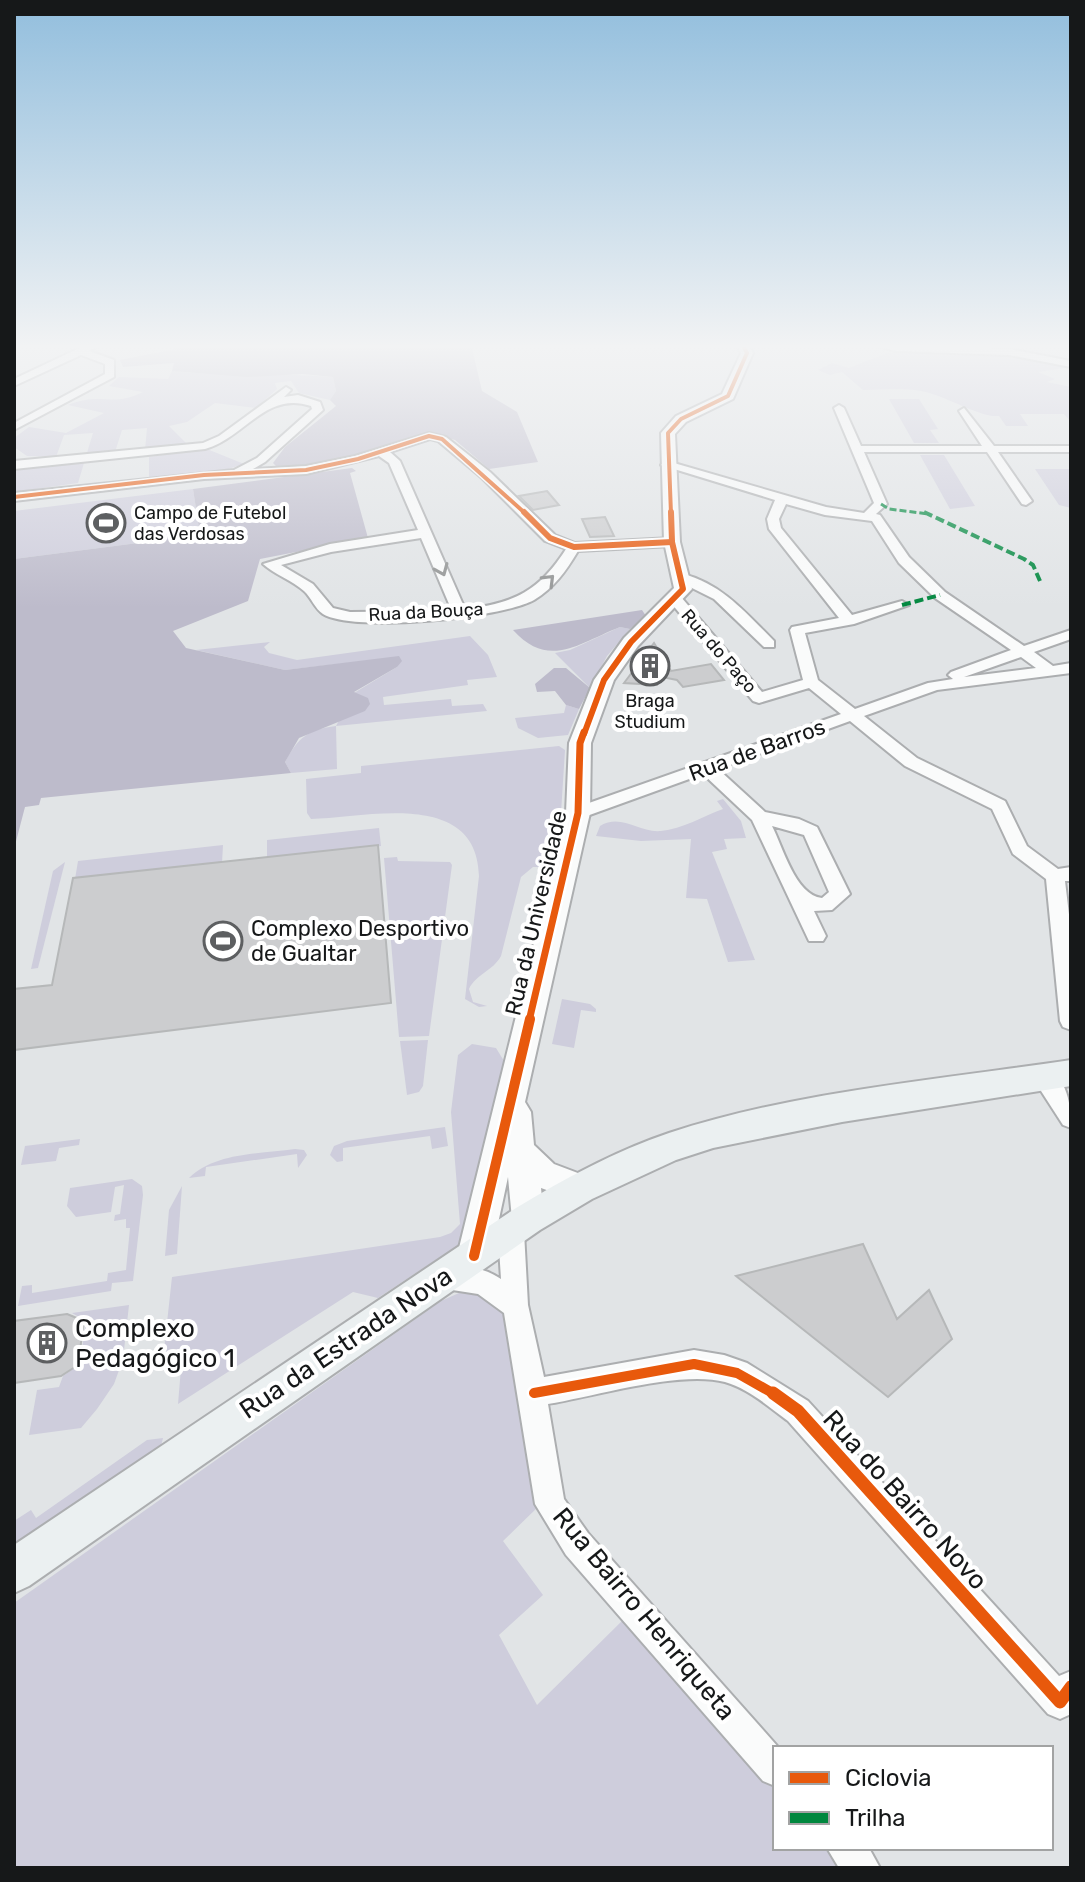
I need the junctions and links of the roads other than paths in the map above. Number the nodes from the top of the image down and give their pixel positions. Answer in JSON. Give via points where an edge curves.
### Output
{"nodes":[{"id":1,"x":232,"y":432,"type":"edge"},
{"id":2,"x":295,"y":432,"type":"edge"},
{"id":3,"x":669,"y":432,"type":"edge"},
{"id":4,"x":849,"y":432,"type":"edge"},
{"id":5,"x":978,"y":432,"type":"edge"},
{"id":6,"x":994,"y":432,"type":"edge"},
{"id":7,"x":857,"y":449,"type":"junction"},
{"id":8,"x":990,"y":449,"type":"junction"},
{"id":9,"x":1006,"y":449,"type":"junction"},
{"id":10,"x":1071,"y":449,"type":"edge"},
{"id":11,"x":383,"y":453,"type":"junction"},
{"id":12,"x":261,"y":460,"type":"junction"},
{"id":13,"x":17,"y":463,"type":"edge"},
{"id":14,"x":667,"y":465,"type":"junction"},
{"id":15,"x":278,"y":472,"type":"junction"},
{"id":16,"x":234,"y":474,"type":"junction"},
{"id":17,"x":14,"y":497,"type":"edge"},
{"id":18,"x":782,"y":499,"type":"junction"},
{"id":19,"x":1026,"y":501,"type":"dead end"},
{"id":20,"x":1043,"y":503,"type":"dead end"},
{"id":21,"x":881,"y":504,"type":"junction"},
{"id":22,"x":867,"y":516,"type":"junction"},
{"id":23,"x":426,"y":533,"type":"junction"},
{"id":24,"x":672,"y":542,"type":"junction"},
{"id":25,"x":574,"y":547,"type":"junction"},
{"id":26,"x":683,"y":578,"type":"junction"},
{"id":27,"x":676,"y":600,"type":"junction"},
{"id":28,"x":902,"y":605,"type":"dead end"},
{"id":29,"x":460,"y":613,"type":"junction"},
{"id":30,"x":849,"y":621,"type":"junction"},
{"id":31,"x":1071,"y":634,"type":"edge"},
{"id":32,"x":769,"y":644,"type":"dead end"},
{"id":33,"x":1021,"y":651,"type":"junction"},
{"id":34,"x":1071,"y":668,"type":"edge"},
{"id":35,"x":1051,"y":671,"type":"junction"},
{"id":36,"x":811,"y":682,"type":"junction"},
{"id":37,"x":934,"y":686,"type":"junction"},
{"id":38,"x":853,"y":715,"type":"junction"},
{"id":39,"x":708,"y":769,"type":"junction"},
{"id":40,"x":578,"y":813,"type":"junction"},
{"id":41,"x":759,"y":817,"type":"junction"},
{"id":42,"x":1063,"y":875,"type":"edge"},
{"id":43,"x":796,"y":893,"type":"junction"},
{"id":44,"x":816,"y":936,"type":"dead end"},
{"id":45,"x":1071,"y":1021,"type":"edge"},
{"id":46,"x":1057,"y":1075,"type":"edge"},
{"id":47,"x":1071,"y":1118,"type":"edge"},
{"id":48,"x":508,"y":1159,"type":"junction"},
{"id":49,"x":580,"y":1188,"type":"junction"},
{"id":50,"x":519,"y":1226,"type":"junction"},
{"id":51,"x":474,"y":1256,"type":"junction"},
{"id":52,"x":442,"y":1278,"type":"junction"},
{"id":53,"x":515,"y":1305,"type":"junction"},
{"id":54,"x":534,"y":1393,"type":"junction"},
{"id":55,"x":14,"y":1571,"type":"edge"},
{"id":56,"x":1071,"y":1687,"type":"edge"},
{"id":57,"x":773,"y":1767,"type":"edge"},
{"id":58,"x":847,"y":1850,"type":"edge"},
{"id":59,"x":862,"y":1868,"type":"edge"}],
"edges":[{"from":1,"to":13,"type":"street","via":[[205,446]]},
{"from":2,"to":12,"type":"street"},
{"from":3,"to":14,"type":"street"},
{"from":4,"to":7,"type":"street"},
{"from":5,"to":8,"type":"street"},
{"from":6,"to":9,"type":"street"},
{"from":7,"to":8,"type":"street"},
{"from":7,"to":21,"type":"street"},
{"from":8,"to":9,"type":"street"},
{"from":8,"to":19,"type":"street"},
{"from":9,"to":10,"type":"street"},
{"from":9,"to":20,"type":"street"},
{"from":11,"to":15,"type":"street","via":[[323,468]]},
{"from":11,"to":23,"type":"street","via":[[394,461]]},
{"from":11,"to":25,"type":"street","via":[[422,437],[442,439],[550,538]]},
{"from":12,"to":15,"type":"street"},
{"from":12,"to":16,"type":"street"},
{"from":14,"to":18,"type":"street"},
{"from":14,"to":24,"type":"street"},
{"from":15,"to":16,"type":"street"},
{"from":16,"to":17,"type":"street"},
{"from":18,"to":21,"type":"street"},
{"from":18,"to":22,"type":"street"},
{"from":18,"to":30,"type":"street","via":[[773,519],[775,529]]},
{"from":21,"to":22,"type":"street"},
{"from":22,"to":33,"type":"street","via":[[881,522],[919,577]]},
{"from":23,"to":29,"type":"street","one_way":true},
{"from":23,"to":29,"type":"street","name":"Rua da Bouça","via":[[270,564],[308,587],[334,613]]},
{"from":24,"to":25,"type":"street"},
{"from":24,"to":26,"type":"street"},
{"from":29,"to":25,"type":"street","name":"Rua da Bouça","one_way":true,"via":[[526,599],[558,572]]},
{"from":26,"to":27,"type":"street","name":"Rua da Universidade"},
{"from":26,"to":32,"type":"street","via":[[700,581]]},
{"from":27,"to":36,"type":"street","name":"Rua do Paço","via":[[759,698]]},
{"from":27,"to":40,"type":"street","name":"Rua da Universidade","via":[[631,642],[604,680],[580,743]]},
{"from":28,"to":30,"type":"street"},
{"from":30,"to":36,"type":"street","via":[[797,630]]},
{"from":31,"to":33,"type":"street"},
{"from":33,"to":35,"type":"street"},
{"from":33,"to":37,"type":"street"},
{"from":34,"to":35,"type":"street"},
{"from":35,"to":37,"type":"street"},
{"from":36,"to":38,"type":"street"},
{"from":37,"to":38,"type":"street","name":"Rua de Barros"},
{"from":38,"to":39,"type":"street","name":"Rua de Barros"},
{"from":38,"to":42,"type":"street","via":[[911,762],[999,805],[1020,850]]},
{"from":39,"to":40,"type":"street","name":"Rua de Barros"},
{"from":39,"to":41,"type":"street"},
{"from":40,"to":48,"type":"street","name":"Rua da Universidade","via":[[516,1084]]},
{"from":41,"to":43,"type":"street"},
{"from":41,"to":43,"type":"street","via":[[811,831],[840,894],[825,905],[808,903]]},
{"from":42,"to":45,"type":"street"},
{"from":43,"to":44,"type":"street"},
{"from":46,"to":47,"type":"street"},
{"from":46,"to":49,"type":"main road","name":"Rua da Estrada Nova","via":[[713,1134]]},
{"from":48,"to":49,"type":"street"},
{"from":48,"to":50,"type":"street","via":[[508,1193]]},
{"from":48,"to":51,"type":"street","name":"Rua da Universidade"},
{"from":49,"to":50,"type":"main road","name":"Rua da Estrada Nova"},
{"from":50,"to":51,"type":"main road","name":"Rua da Estrada Nova"},
{"from":50,"to":53,"type":"street","name":"Rua Bairro Henriqueta"},
{"from":51,"to":52,"type":"main road","name":"Rua da Estrada Nova"},
{"from":52,"to":53,"type":"street","via":[[483,1282]]},
{"from":52,"to":55,"type":"main road","name":"Rua da Estrada Nova"},
{"from":53,"to":54,"type":"street","name":"Rua Bairro Henriqueta"},
{"from":54,"to":56,"type":"street","name":"Rua do Bairro Novo","via":[[694,1364],[721,1365],[757,1381],[798,1411],[1060,1702]]},
{"from":54,"to":57,"type":"street","name":"Rua Bairro Henriqueta","via":[[550,1504],[577,1544]]},
{"from":58,"to":59,"type":"street"}]}
